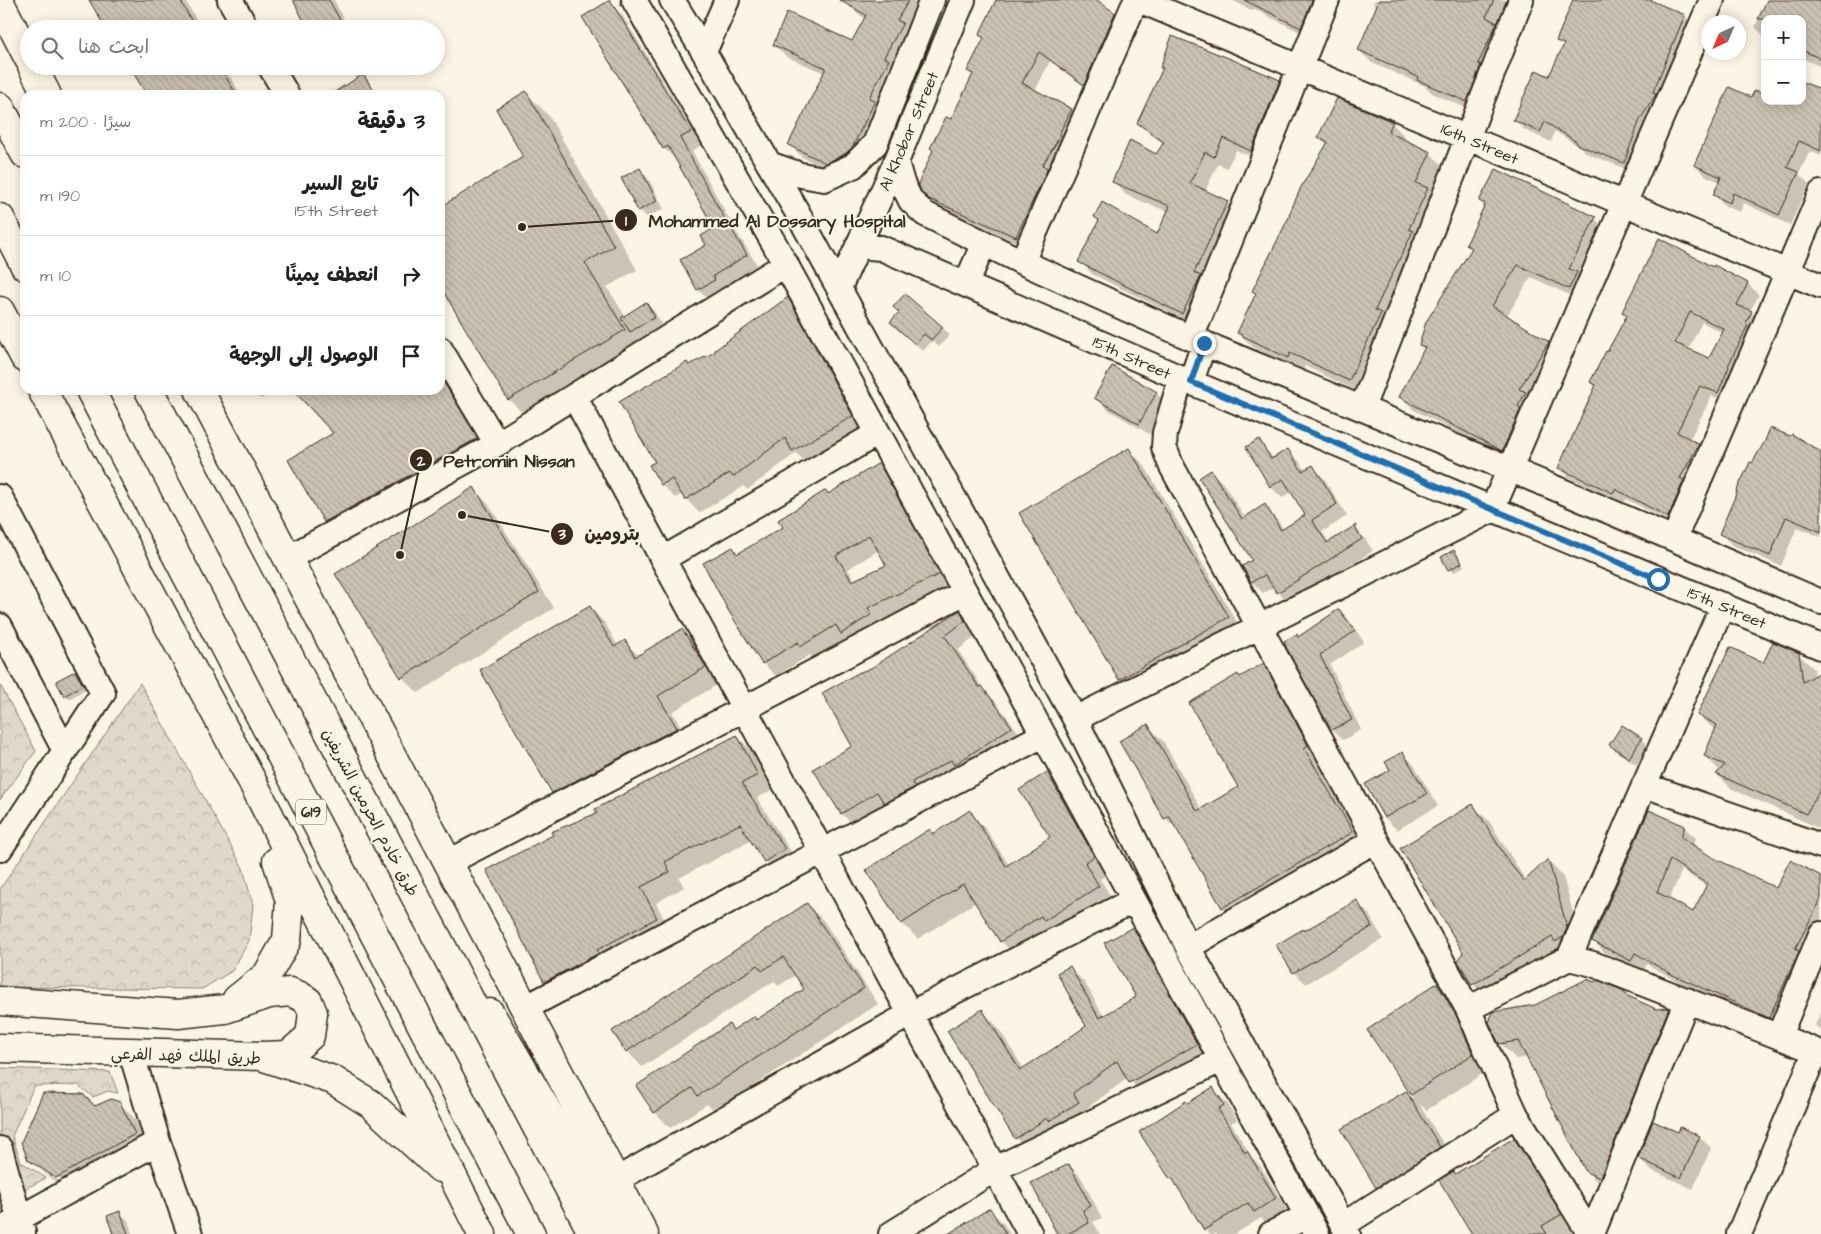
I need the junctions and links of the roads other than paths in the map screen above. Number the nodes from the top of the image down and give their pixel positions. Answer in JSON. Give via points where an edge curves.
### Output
{"nodes":[{"id":1,"x":230,"y":0,"type":"edge"},
{"id":2,"x":634,"y":0,"type":"edge"},
{"id":3,"x":672,"y":0,"type":"edge"},
{"id":4,"x":727,"y":0,"type":"edge"},
{"id":5,"x":932,"y":0,"type":"edge"},
{"id":6,"x":963,"y":0,"type":"edge"},
{"id":7,"x":1137,"y":0,"type":"edge"},
{"id":8,"x":1327,"y":0,"type":"edge"},
{"id":9,"x":1521,"y":0,"type":"edge"},
{"id":10,"x":1712,"y":0,"type":"edge"},
{"id":11,"x":0,"y":3,"type":"edge"},
{"id":12,"x":242,"y":20,"type":"edge"},
{"id":13,"x":20,"y":42,"type":"edge"},
{"id":14,"x":704,"y":52,"type":"junction"},
{"id":15,"x":1300,"y":68,"type":"junction"},
{"id":16,"x":903,"y":74,"type":"junction"},
{"id":17,"x":37,"y":75,"type":"edge"},
{"id":18,"x":275,"y":75,"type":"edge"},
{"id":19,"x":928,"y":85,"type":"junction"},
{"id":20,"x":44,"y":90,"type":"edge"},
{"id":21,"x":284,"y":90,"type":"edge"},
{"id":22,"x":0,"y":107,"type":"edge"},
{"id":23,"x":1467,"y":138,"type":"junction"},
{"id":24,"x":20,"y":145,"type":"edge"},
{"id":25,"x":896,"y":162,"type":"junction"},
{"id":26,"x":769,"y":164,"type":"junction"},
{"id":27,"x":1821,"y":193,"type":"edge"},
{"id":28,"x":1624,"y":204,"type":"junction"},
{"id":29,"x":0,"y":218,"type":"edge"},
{"id":30,"x":984,"y":243,"type":"junction"},
{"id":31,"x":858,"y":246,"type":"junction"},
{"id":32,"x":20,"y":256,"type":"edge"},
{"id":33,"x":1022,"y":262,"type":"junction"},
{"id":34,"x":786,"y":264,"type":"junction"},
{"id":35,"x":1788,"y":272,"type":"junction"},
{"id":36,"x":966,"y":284,"type":"junction"},
{"id":37,"x":1821,"y":286,"type":"edge"},
{"id":38,"x":839,"y":288,"type":"junction"},
{"id":39,"x":0,"y":312,"type":"edge"},
{"id":40,"x":1198,"y":341,"type":"junction"},
{"id":41,"x":20,"y":349,"type":"edge"},
{"id":42,"x":445,"y":357,"type":"edge"},
{"id":43,"x":1186,"y":380,"type":"junction"},
{"id":44,"x":45,"y":395,"type":"edge"},
{"id":45,"x":93,"y":395,"type":"edge"},
{"id":46,"x":152,"y":395,"type":"edge"},
{"id":47,"x":202,"y":395,"type":"edge"},
{"id":48,"x":574,"y":396,"type":"junction"},
{"id":49,"x":1362,"y":408,"type":"junction"},
{"id":50,"x":878,"y":433,"type":"junction"},
{"id":51,"x":497,"y":444,"type":"junction"},
{"id":52,"x":1509,"y":469,"type":"junction"},
{"id":53,"x":0,"y":497,"type":"edge"},
{"id":54,"x":1492,"y":510,"type":"junction"},
{"id":55,"x":1674,"y":539,"type":"junction"},
{"id":56,"x":288,"y":558,"type":"junction"},
{"id":57,"x":663,"y":559,"type":"junction"},
{"id":58,"x":965,"y":592,"type":"junction"},
{"id":59,"x":1821,"y":602,"type":"edge"},
{"id":60,"x":1723,"y":605,"type":"junction"},
{"id":61,"x":0,"y":626,"type":"edge"},
{"id":62,"x":1259,"y":627,"type":"junction"},
{"id":63,"x":1821,"y":647,"type":"edge"},
{"id":64,"x":744,"y":709,"type":"junction"},
{"id":65,"x":1075,"y":719,"type":"junction"},
{"id":66,"x":1043,"y":735,"type":"junction"},
{"id":67,"x":65,"y":751,"type":"junction"},
{"id":68,"x":353,"y":778,"type":"junction"},
{"id":69,"x":252,"y":781,"type":"junction"},
{"id":70,"x":1644,"y":786,"type":"junction"},
{"id":71,"x":1376,"y":840,"type":"junction"},
{"id":72,"x":1821,"y":846,"type":"edge"},
{"id":73,"x":0,"y":849,"type":"edge"},
{"id":74,"x":822,"y":852,"type":"junction"},
{"id":75,"x":449,"y":862,"type":"junction"},
{"id":76,"x":1134,"y":900,"type":"junction"},
{"id":77,"x":1821,"y":934,"type":"edge"},
{"id":78,"x":1188,"y":947,"type":"junction"},
{"id":79,"x":1569,"y":958,"type":"junction"},
{"id":80,"x":1687,"y":1000,"type":"junction"},
{"id":81,"x":0,"y":1002,"type":"edge"},
{"id":82,"x":526,"y":1008,"type":"junction"},
{"id":83,"x":225,"y":1009,"type":"junction"},
{"id":84,"x":1468,"y":1010,"type":"junction"},
{"id":85,"x":910,"y":1014,"type":"junction"},
{"id":86,"x":1779,"y":1036,"type":"junction"},
{"id":87,"x":0,"y":1048,"type":"edge"},
{"id":88,"x":132,"y":1052,"type":"junction"},
{"id":89,"x":1818,"y":1052,"type":"edge"},
{"id":90,"x":261,"y":1056,"type":"junction"},
{"id":91,"x":1221,"y":1060,"type":"junction"},
{"id":92,"x":1516,"y":1115,"type":"junction"},
{"id":93,"x":158,"y":1142,"type":"junction"},
{"id":94,"x":0,"y":1149,"type":"edge"},
{"id":95,"x":994,"y":1169,"type":"junction"},
{"id":96,"x":453,"y":1180,"type":"junction"},
{"id":97,"x":616,"y":1180,"type":"junction"},
{"id":98,"x":1312,"y":1225,"type":"edge"},
{"id":99,"x":14,"y":1228,"type":"edge"},
{"id":100,"x":1346,"y":1230,"type":"edge"},
{"id":101,"x":190,"y":1234,"type":"edge"},
{"id":102,"x":482,"y":1234,"type":"edge"},
{"id":103,"x":531,"y":1234,"type":"edge"},
{"id":104,"x":593,"y":1234,"type":"edge"},
{"id":105,"x":619,"y":1234,"type":"edge"},
{"id":106,"x":644,"y":1234,"type":"edge"},
{"id":107,"x":891,"y":1234,"type":"edge"},
{"id":108,"x":1030,"y":1234,"type":"edge"},
{"id":109,"x":1271,"y":1234,"type":"edge"},
{"id":110,"x":1591,"y":1234,"type":"edge"},
{"id":111,"x":1739,"y":1234,"type":"edge"}],
"edges":[{"from":1,"to":12,"type":"street"},
{"from":2,"to":34,"type":"street"},
{"from":3,"to":14,"type":"street"},
{"from":4,"to":14,"type":"street"},
{"from":5,"to":16,"type":"street","name":"Al Khobar Street"},
{"from":6,"to":19,"type":"street","name":"Al Khobar Street"},
{"from":7,"to":15,"type":"street","name":"16th Street"},
{"from":7,"to":33,"type":"street"},
{"from":8,"to":15,"type":"street"},
{"from":9,"to":23,"type":"street"},
{"from":10,"to":28,"type":"street"},
{"from":11,"to":13,"type":"main road"},
{"from":14,"to":26,"type":"street"},
{"from":15,"to":23,"type":"street","name":"16th Street"},
{"from":15,"to":40,"type":"street"},
{"from":16,"to":19,"type":"street"},
{"from":16,"to":26,"type":"street","name":"Al Khobar Street","via":[[875,144],[853,166],[824,179]]},
{"from":17,"to":20,"type":"main road"},
{"from":18,"to":21,"type":"street"},
{"from":19,"to":25,"type":"street","name":"Al Khobar Street"},
{"from":22,"to":24,"type":"main road"},
{"from":23,"to":28,"type":"street","name":"16th Street"},
{"from":23,"to":49,"type":"street"},
{"from":25,"to":30,"type":"street","via":[[911,201],[925,214]]},
{"from":25,"to":31,"type":"street","name":"Al Khobar Street"},
{"from":26,"to":38,"type":"street"},
{"from":27,"to":35,"type":"street"},
{"from":28,"to":35,"type":"street","name":"16th Street"},
{"from":28,"to":52,"type":"street"},
{"from":29,"to":32,"type":"main road"},
{"from":30,"to":33,"type":"street"},
{"from":30,"to":36,"type":"street"},
{"from":31,"to":36,"type":"street","name":"15th Street","via":[[881,248]]},
{"from":31,"to":38,"type":"street","name":"Al Khobar Street"},
{"from":33,"to":40,"type":"street"},
{"from":34,"to":48,"type":"street"},
{"from":34,"to":50,"type":"street"},
{"from":35,"to":37,"type":"street","name":"16th Street"},
{"from":35,"to":55,"type":"street"},
{"from":36,"to":43,"type":"street","name":"15th Street"},
{"from":38,"to":65,"type":"street"},
{"from":39,"to":41,"type":"main road"},
{"from":40,"to":43,"type":"street"},
{"from":40,"to":49,"type":"street"},
{"from":42,"to":51,"type":"street"},
{"from":43,"to":54,"type":"street","name":"15th Street"},
{"from":43,"to":62,"type":"street","via":[[1165,432],[1164,447]]},
{"from":44,"to":69,"type":"main road"},
{"from":45,"to":103,"type":"main road","number":"619"},
{"from":46,"to":68,"type":"main road","name":"طرق خادم الحرمين الشريفين"},
{"from":47,"to":56,"type":"main road"},
{"from":48,"to":51,"type":"street"},
{"from":48,"to":57,"type":"street"},
{"from":49,"to":52,"type":"street"},
{"from":50,"to":57,"type":"street"},
{"from":50,"to":58,"type":"street"},
{"from":51,"to":56,"type":"street"},
{"from":52,"to":54,"type":"street"},
{"from":52,"to":55,"type":"street"},
{"from":53,"to":67,"type":"street","via":[[103,693]]},
{"from":54,"to":60,"type":"street","name":"15th Street"},
{"from":54,"to":62,"type":"street"},
{"from":55,"to":59,"type":"street"},
{"from":56,"to":75,"type":"main road"},
{"from":57,"to":64,"type":"street"},
{"from":58,"to":64,"type":"street"},
{"from":58,"to":66,"type":"street"},
{"from":60,"to":63,"type":"street","name":"15th Street"},
{"from":60,"to":70,"type":"street"},
{"from":61,"to":67,"type":"street"},
{"from":62,"to":65,"type":"street"},
{"from":62,"to":71,"type":"street"},
{"from":64,"to":74,"type":"street"},
{"from":64,"to":75,"type":"street"},
{"from":65,"to":78,"type":"street"},
{"from":66,"to":74,"type":"street"},
{"from":66,"to":76,"type":"street"},
{"from":67,"to":73,"type":"street"},
{"from":68,"to":104,"type":"main road","name":"طرق خادم الحرمين الشريفين"},
{"from":68,"to":105,"type":"main road"},
{"from":69,"to":83,"type":"main road","via":[[290,901],[287,940],[266,975]]},
{"from":69,"to":96,"type":"main road"},
{"from":70,"to":72,"type":"street"},
{"from":70,"to":79,"type":"street"},
{"from":71,"to":78,"type":"street"},
{"from":71,"to":84,"type":"street"},
{"from":74,"to":82,"type":"street"},
{"from":74,"to":85,"type":"street"},
{"from":75,"to":82,"type":"main road"},
{"from":76,"to":85,"type":"street"},
{"from":76,"to":91,"type":"street"},
{"from":77,"to":86,"type":"street"},
{"from":78,"to":100,"type":"street"},
{"from":79,"to":80,"type":"street"},
{"from":79,"to":84,"type":"street"},
{"from":80,"to":86,"type":"street"},
{"from":80,"to":110,"type":"street"},
{"from":81,"to":83,"type":"main road","via":[[178,1014]]},
{"from":82,"to":97,"type":"main road"},
{"from":83,"to":90,"type":"main road","via":[[276,993],[290,992],[308,1001],[314,1013],[310,1036],[288,1055]]},
{"from":84,"to":92,"type":"street"},
{"from":85,"to":95,"type":"street"},
{"from":85,"to":97,"type":"street"},
{"from":86,"to":89,"type":"street"},
{"from":87,"to":88,"type":"main road","name":"طريق الملك فهد الفرعي"},
{"from":88,"to":90,"type":"main road","name":"طريق الملك فهد الفرعي"},
{"from":88,"to":93,"type":"street"},
{"from":89,"to":111,"type":"street"},
{"from":90,"to":96,"type":"main road","name":"طريق الملك فهد الفرعي","via":[[333,1080],[371,1104]]},
{"from":91,"to":95,"type":"street"},
{"from":91,"to":98,"type":"street"},
{"from":92,"to":100,"type":"street"},
{"from":92,"to":110,"type":"street"},
{"from":93,"to":99,"type":"street"},
{"from":93,"to":101,"type":"street"},
{"from":94,"to":99,"type":"street"},
{"from":95,"to":107,"type":"street"},
{"from":95,"to":108,"type":"street"},
{"from":96,"to":102,"type":"main road"},
{"from":97,"to":106,"type":"main road"},
{"from":98,"to":109,"type":"street"}]}
